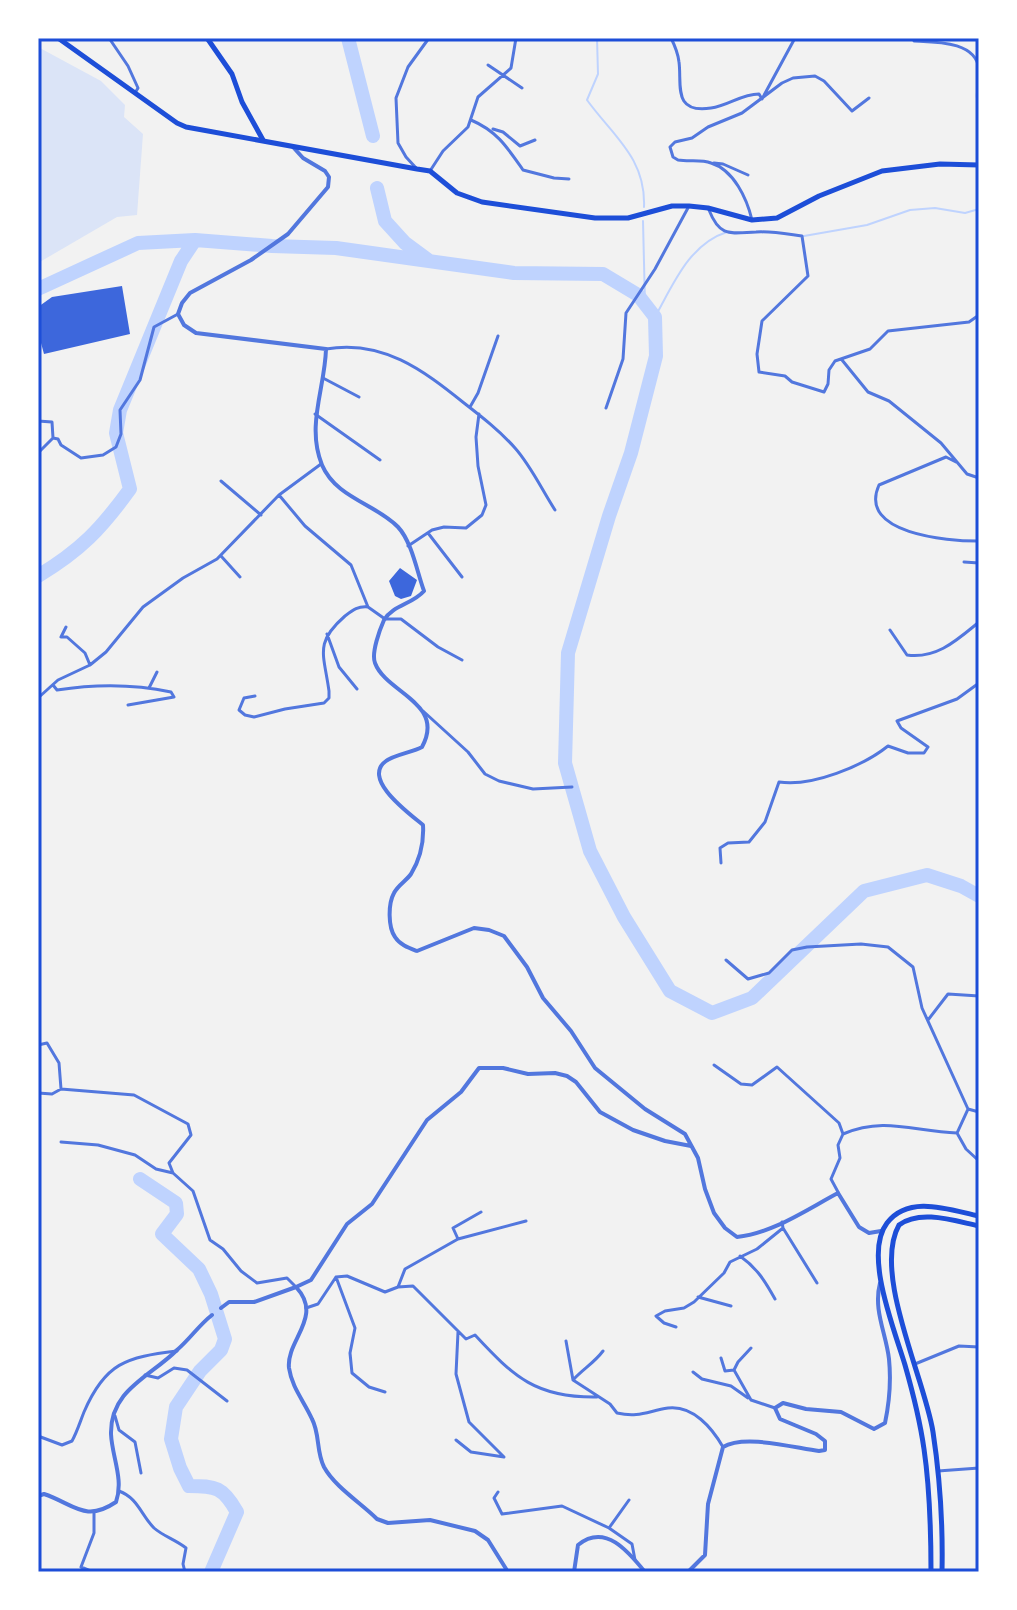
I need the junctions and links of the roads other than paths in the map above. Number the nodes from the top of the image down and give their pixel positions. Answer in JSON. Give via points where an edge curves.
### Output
{"nodes":[{"id":1,"x":58,"y":38,"type":"edge"},
{"id":2,"x":109,"y":38,"type":"edge"},
{"id":3,"x":207,"y":38,"type":"edge"},
{"id":4,"x":429,"y":38,"type":"edge"},
{"id":5,"x":516,"y":38,"type":"edge"},
{"id":6,"x":671,"y":38,"type":"edge"},
{"id":7,"x":795,"y":38,"type":"edge"},
{"id":8,"x":914,"y":41,"type":"dead end"},
{"id":9,"x":488,"y":65,"type":"dead end"},
{"id":10,"x":503,"y":76,"type":"junction"},
{"id":11,"x":522,"y":88,"type":"dead end"},
{"id":12,"x":134,"y":95,"type":"junction"},
{"id":13,"x":869,"y":98,"type":"dead end"},
{"id":14,"x":762,"y":99,"type":"junction"},
{"id":15,"x":979,"y":109,"type":"edge"},
{"id":16,"x":471,"y":120,"type":"junction"},
{"id":17,"x":489,"y":128,"type":"junction"},
{"id":18,"x":263,"y":140,"type":"junction"},
{"id":19,"x":535,"y":140,"type":"dead end"},
{"id":20,"x":293,"y":147,"type":"junction"},
{"id":21,"x":714,"y":163,"type":"junction"},
{"id":22,"x":979,"y":165,"type":"edge"},
{"id":23,"x":417,"y":169,"type":"junction"},
{"id":24,"x":430,"y":171,"type":"junction"},
{"id":25,"x":748,"y":175,"type":"dead end"},
{"id":26,"x":569,"y":179,"type":"dead end"},
{"id":27,"x":689,"y":206,"type":"junction"},
{"id":28,"x":708,"y":208,"type":"junction"},
{"id":29,"x":752,"y":220,"type":"junction"},
{"id":30,"x":178,"y":314,"type":"junction"},
{"id":31,"x":979,"y":315,"type":"edge"},
{"id":32,"x":498,"y":336,"type":"dead end"},
{"id":33,"x":326,"y":349,"type":"junction"},
{"id":34,"x":841,"y":359,"type":"junction"},
{"id":35,"x":323,"y":378,"type":"junction"},
{"id":36,"x":359,"y":397,"type":"dead end"},
{"id":37,"x":470,"y":407,"type":"junction"},
{"id":38,"x":606,"y":408,"type":"dead end"},
{"id":39,"x":315,"y":414,"type":"junction"},
{"id":40,"x":479,"y":414,"type":"junction"},
{"id":41,"x":38,"y":421,"type":"edge"},
{"id":42,"x":53,"y":438,"type":"junction"},
{"id":43,"x":38,"y":453,"type":"edge"},
{"id":44,"x":380,"y":460,"type":"dead end"},
{"id":45,"x":956,"y":462,"type":"junction"},
{"id":46,"x":321,"y":464,"type":"junction"},
{"id":47,"x":979,"y":478,"type":"edge"},
{"id":48,"x":221,"y":481,"type":"dead end"},
{"id":49,"x":279,"y":495,"type":"junction"},
{"id":50,"x":555,"y":510,"type":"dead end"},
{"id":51,"x":261,"y":515,"type":"junction"},
{"id":52,"x":428,"y":533,"type":"junction"},
{"id":53,"x":979,"y":545,"type":"edge"},
{"id":54,"x":408,"y":546,"type":"junction"},
{"id":55,"x":221,"y":556,"type":"junction"},
{"id":56,"x":964,"y":562,"type":"dead end"},
{"id":57,"x":979,"y":563,"type":"edge"},
{"id":58,"x":240,"y":577,"type":"dead end"},
{"id":59,"x":462,"y":577,"type":"dead end"},
{"id":60,"x":368,"y":607,"type":"junction"},
{"id":61,"x":385,"y":619,"type":"junction"},
{"id":62,"x":979,"y":622,"type":"edge"},
{"id":63,"x":66,"y":627,"type":"dead end"},
{"id":64,"x":890,"y":630,"type":"dead end"},
{"id":65,"x":327,"y":634,"type":"junction"},
{"id":66,"x":462,"y":660,"type":"dead end"},
{"id":67,"x":90,"y":665,"type":"junction"},
{"id":68,"x":157,"y":672,"type":"dead end"},
{"id":69,"x":979,"y":683,"type":"edge"},
{"id":70,"x":53,"y":685,"type":"junction"},
{"id":71,"x":149,"y":688,"type":"junction"},
{"id":72,"x":357,"y":689,"type":"dead end"},
{"id":73,"x":255,"y":696,"type":"dead end"},
{"id":74,"x":38,"y":698,"type":"edge"},
{"id":75,"x":128,"y":705,"type":"dead end"},
{"id":76,"x":423,"y":711,"type":"junction"},
{"id":77,"x":572,"y":787,"type":"dead end"},
{"id":78,"x":721,"y":863,"type":"dead end"},
{"id":79,"x":726,"y":960,"type":"dead end"},
{"id":80,"x":979,"y":996,"type":"edge"},
{"id":81,"x":928,"y":1020,"type":"junction"},
{"id":82,"x":38,"y":1045,"type":"edge"},
{"id":83,"x":714,"y":1065,"type":"dead end"},
{"id":84,"x":61,"y":1089,"type":"junction"},
{"id":85,"x":38,"y":1093,"type":"edge"},
{"id":86,"x":968,"y":1109,"type":"junction"},
{"id":87,"x":979,"y":1112,"type":"edge"},
{"id":88,"x":957,"y":1133,"type":"junction"},
{"id":89,"x":843,"y":1134,"type":"junction"},
{"id":90,"x":61,"y":1142,"type":"dead end"},
{"id":91,"x":692,"y":1147,"type":"junction"},
{"id":92,"x":979,"y":1161,"type":"edge"},
{"id":93,"x":173,"y":1173,"type":"junction"},
{"id":94,"x":838,"y":1193,"type":"junction"},
{"id":95,"x":481,"y":1212,"type":"dead end"},
{"id":96,"x":979,"y":1216,"type":"edge"},
{"id":97,"x":526,"y":1221,"type":"dead end"},
{"id":98,"x":782,"y":1225,"type":"junction"},
{"id":99,"x":979,"y":1226,"type":"edge"},
{"id":100,"x":881,"y":1231,"type":"junction"},
{"id":101,"x":894,"y":1233,"type":"junction"},
{"id":102,"x":458,"y":1239,"type":"junction"},
{"id":103,"x":740,"y":1256,"type":"junction"},
{"id":104,"x":336,"y":1277,"type":"junction"},
{"id":105,"x":881,"y":1281,"type":"junction"},
{"id":106,"x":817,"y":1283,"type":"dead end"},
{"id":107,"x":296,"y":1287,"type":"junction"},
{"id":108,"x":398,"y":1287,"type":"junction"},
{"id":109,"x":698,"y":1297,"type":"junction"},
{"id":110,"x":775,"y":1299,"type":"dead end"},
{"id":111,"x":731,"y":1306,"type":"dead end"},
{"id":112,"x":221,"y":1308,"type":"joint"},
{"id":113,"x":306,"y":1308,"type":"junction"},
{"id":114,"x":212,"y":1315,"type":"joint"},
{"id":115,"x":676,"y":1327,"type":"dead end"},
{"id":116,"x":458,"y":1332,"type":"junction"},
{"id":117,"x":566,"y":1341,"type":"dead end"},
{"id":118,"x":979,"y":1347,"type":"edge"},
{"id":119,"x":751,"y":1348,"type":"dead end"},
{"id":120,"x":177,"y":1350,"type":"junction"},
{"id":121,"x":603,"y":1351,"type":"dead end"},
{"id":122,"x":721,"y":1358,"type":"dead end"},
{"id":123,"x":915,"y":1364,"type":"junction"},
{"id":124,"x":734,"y":1370,"type":"junction"},
{"id":125,"x":693,"y":1372,"type":"dead end"},
{"id":126,"x":145,"y":1375,"type":"junction"},
{"id":127,"x":573,"y":1380,"type":"junction"},
{"id":128,"x":385,"y":1392,"type":"dead end"},
{"id":129,"x":597,"y":1397,"type":"junction"},
{"id":130,"x":751,"y":1400,"type":"junction"},
{"id":131,"x":227,"y":1401,"type":"dead end"},
{"id":132,"x":775,"y":1408,"type":"junction"},
{"id":133,"x":114,"y":1413,"type":"junction"},
{"id":134,"x":38,"y":1436,"type":"edge"},
{"id":135,"x":456,"y":1440,"type":"dead end"},
{"id":136,"x":723,"y":1447,"type":"junction"},
{"id":137,"x":979,"y":1468,"type":"edge"},
{"id":138,"x":938,"y":1471,"type":"junction"},
{"id":139,"x":141,"y":1473,"type":"dead end"},
{"id":140,"x":119,"y":1491,"type":"junction"},
{"id":141,"x":498,"y":1492,"type":"dead end"},
{"id":142,"x":38,"y":1496,"type":"edge"},
{"id":143,"x":629,"y":1500,"type":"dead end"},
{"id":144,"x":94,"y":1512,"type":"junction"},
{"id":145,"x":609,"y":1528,"type":"junction"},
{"id":146,"x":635,"y":1560,"type":"junction"},
{"id":147,"x":93,"y":1572,"type":"edge"},
{"id":148,"x":185,"y":1572,"type":"edge"},
{"id":149,"x":508,"y":1572,"type":"edge"},
{"id":150,"x":574,"y":1572,"type":"edge"},
{"id":151,"x":645,"y":1572,"type":"edge"},
{"id":152,"x":688,"y":1572,"type":"edge"},
{"id":153,"x":931,"y":1572,"type":"edge"},
{"id":154,"x":942,"y":1572,"type":"edge"}],
"edges":[{"from":1,"to":12,"type":"main road"},
{"from":2,"to":12,"type":"street","via":[[135,79]]},
{"from":3,"to":18,"type":"main road","via":[[232,74]]},
{"from":4,"to":23,"type":"street","via":[[408,67],[396,98],[398,143]]},
{"from":5,"to":10,"type":"street","via":[[513,61]]},
{"from":6,"to":14,"type":"street","via":[[679,60],[678,91],[688,104],[711,108],[750,94]]},
{"from":7,"to":14,"type":"street"},
{"from":8,"to":15,"type":"street","via":[[961,47],[973,56],[979,66]]},
{"from":9,"to":10,"type":"street"},
{"from":10,"to":11,"type":"street"},
{"from":10,"to":16,"type":"street","via":[[478,97]]},
{"from":12,"to":18,"type":"main road","via":[[186,127]]},
{"from":13,"to":14,"type":"street","via":[[852,111],[815,76],[793,78]]},
{"from":14,"to":21,"type":"street","via":[[670,147],[678,160]]},
{"from":16,"to":17,"type":"street"},
{"from":16,"to":24,"type":"street"},
{"from":17,"to":19,"type":"street","via":[[520,146]]},
{"from":17,"to":26,"type":"street","via":[[523,170]]},
{"from":18,"to":20,"type":"main road"},
{"from":20,"to":23,"type":"main road"},
{"from":20,"to":30,"type":"street","via":[[325,171],[328,187],[272,246],[190,293]]},
{"from":21,"to":25,"type":"street"},
{"from":21,"to":29,"type":"street","via":[[742,192]]},
{"from":22,"to":29,"type":"main road","via":[[882,171],[777,218]]},
{"from":23,"to":24,"type":"main road"},
{"from":24,"to":27,"type":"main road","via":[[457,193],[482,202],[569,215],[628,218]]},
{"from":27,"to":28,"type":"main road"},
{"from":27,"to":38,"type":"street","via":[[626,313],[623,359]]},
{"from":28,"to":29,"type":"main road"},
{"from":28,"to":34,"type":"street","via":[[714,224],[725,232],[802,236],[808,276],[762,321],[759,372],[824,392],[829,370]]},
{"from":30,"to":33,"type":"street","via":[[196,333]]},
{"from":30,"to":42,"type":"street","via":[[154,327],[140,380],[120,410],[116,447],[81,458]]},
{"from":31,"to":34,"type":"street","via":[[969,322],[888,331],[870,349]]},
{"from":32,"to":37,"type":"street"},
{"from":33,"to":35,"type":"street"},
{"from":33,"to":37,"type":"street","via":[[353,346],[393,355],[424,371]]},
{"from":34,"to":45,"type":"street","via":[[868,392],[912,419]]},
{"from":35,"to":36,"type":"street"},
{"from":35,"to":39,"type":"street"},
{"from":37,"to":40,"type":"street"},
{"from":39,"to":44,"type":"street"},
{"from":39,"to":46,"type":"street"},
{"from":40,"to":50,"type":"street","via":[[516,449]]},
{"from":40,"to":52,"type":"street","via":[[478,466],[486,505],[482,515],[466,528]]},
{"from":41,"to":42,"type":"street","via":[[52,422]]},
{"from":42,"to":43,"type":"street"},
{"from":45,"to":47,"type":"street"},
{"from":45,"to":53,"type":"street","via":[[946,457],[892,477],[879,485],[877,509],[887,521],[928,539]]},
{"from":46,"to":49,"type":"street"},
{"from":46,"to":54,"type":"street","via":[[345,493],[400,528]]},
{"from":48,"to":51,"type":"street"},
{"from":49,"to":51,"type":"street"},
{"from":49,"to":60,"type":"street","via":[[305,526],[351,565]]},
{"from":51,"to":55,"type":"street"},
{"from":52,"to":54,"type":"street"},
{"from":52,"to":59,"type":"street"},
{"from":54,"to":61,"type":"street","via":[[424,591]]},
{"from":55,"to":58,"type":"street"},
{"from":55,"to":67,"type":"street","via":[[143,607],[118,641]]},
{"from":56,"to":57,"type":"street"},
{"from":60,"to":61,"type":"street"},
{"from":60,"to":65,"type":"street","via":[[354,609]]},
{"from":61,"to":66,"type":"street","via":[[401,619]]},
{"from":61,"to":76,"type":"street","via":[[375,663]]},
{"from":62,"to":64,"type":"street","via":[[923,657],[907,655]]},
{"from":63,"to":67,"type":"street","via":[[61,637],[85,653]]},
{"from":65,"to":72,"type":"street","via":[[339,667]]},
{"from":65,"to":73,"type":"street","via":[[322,645],[329,698],[324,703],[245,715],[239,710],[244,698]]},
{"from":67,"to":70,"type":"street"},
{"from":68,"to":71,"type":"street"},
{"from":69,"to":78,"type":"street","via":[[957,699],[897,721],[928,747],[924,753],[888,746],[819,779],[779,782],[765,822],[749,842],[720,848]]},
{"from":70,"to":71,"type":"street","via":[[57,690]]},
{"from":70,"to":74,"type":"street"},
{"from":71,"to":75,"type":"street","via":[[174,697]]},
{"from":76,"to":77,"type":"street","via":[[485,774],[533,789]]},
{"from":76,"to":91,"type":"street","via":[[428,736],[422,747],[386,760],[380,770],[387,794],[423,825],[418,858],[391,899],[394,937],[417,951],[474,928],[504,936],[595,1068],[685,1134]]},
{"from":79,"to":81,"type":"street","via":[[748,979],[769,973],[792,950],[888,947],[913,967]]},
{"from":80,"to":81,"type":"street","via":[[948,994]]},
{"from":81,"to":86,"type":"street"},
{"from":82,"to":84,"type":"street","via":[[47,1043],[59,1063]]},
{"from":83,"to":89,"type":"street","via":[[741,1084],[752,1085],[777,1067],[839,1123]]},
{"from":84,"to":85,"type":"street"},
{"from":84,"to":93,"type":"street","via":[[134,1095],[188,1124],[191,1135],[169,1163]]},
{"from":86,"to":87,"type":"street"},
{"from":86,"to":88,"type":"street"},
{"from":88,"to":89,"type":"street","via":[[876,1123]]},
{"from":88,"to":92,"type":"street"},
{"from":89,"to":94,"type":"street","via":[[831,1179]]},
{"from":90,"to":93,"type":"street","via":[[135,1155]]},
{"from":91,"to":98,"type":"street","via":[[714,1213],[725,1228],[737,1237]]},
{"from":91,"to":107,"type":"street","via":[[633,1130],[600,1112],[567,1076],[479,1068],[461,1092],[427,1120],[372,1204],[347,1224],[311,1280]]},
{"from":93,"to":107,"type":"street","via":[[193,1191],[210,1240],[241,1271],[257,1283],[287,1278]]},
{"from":94,"to":98,"type":"street"},
{"from":94,"to":100,"type":"street","via":[[859,1227],[869,1233]]},
{"from":95,"to":102,"type":"street","via":[[453,1228]]},
{"from":96,"to":100,"type":"main road","via":[[914,1206],[892,1216]]},
{"from":97,"to":102,"type":"street"},
{"from":98,"to":103,"type":"street","via":[[757,1249]]},
{"from":98,"to":106,"type":"street"},
{"from":99,"to":101,"type":"main road","via":[[924,1217],[905,1220]]},
{"from":100,"to":101,"type":"main road"},
{"from":100,"to":105,"type":"main road"},
{"from":101,"to":123,"type":"main road","via":[[892,1282]]},
{"from":102,"to":108,"type":"street","via":[[405,1269]]},
{"from":103,"to":109,"type":"street"},
{"from":103,"to":110,"type":"street","via":[[759,1271]]},
{"from":104,"to":108,"type":"street","via":[[347,1276],[385,1292]]},
{"from":104,"to":113,"type":"street","via":[[318,1304]]},
{"from":104,"to":128,"type":"street","via":[[355,1328],[352,1373]]},
{"from":105,"to":132,"type":"street","via":[[878,1316],[890,1385],[885,1423],[874,1429],[834,1410],[788,1403]]},
{"from":105,"to":153,"type":"main road","via":[[924,1448]]},
{"from":107,"to":112,"type":"street"},
{"from":107,"to":113,"type":"street"},
{"from":108,"to":116,"type":"street","via":[[413,1286]]},
{"from":109,"to":111,"type":"street"},
{"from":109,"to":115,"type":"street","via":[[684,1308],[656,1316]]},
{"from":112,"to":114,"type":"street"},
{"from":113,"to":149,"type":"street","via":[[288,1363],[297,1394],[314,1422],[325,1469],[377,1519],[430,1520],[475,1531],[488,1540]]},
{"from":114,"to":120,"type":"street"},
{"from":116,"to":129,"type":"street","via":[[466,1339],[475,1335],[526,1382],[558,1394]]},
{"from":116,"to":135,"type":"street","via":[[456,1374],[469,1422],[504,1457],[471,1452]]},
{"from":117,"to":127,"type":"street"},
{"from":118,"to":123,"type":"street","via":[[959,1346]]},
{"from":119,"to":124,"type":"street"},
{"from":120,"to":126,"type":"street"},
{"from":120,"to":134,"type":"street","via":[[131,1358],[106,1373],[72,1441],[62,1445]]},
{"from":121,"to":127,"type":"street"},
{"from":122,"to":124,"type":"street","via":[[725,1371]]},
{"from":123,"to":138,"type":"main road"},
{"from":124,"to":130,"type":"street"},
{"from":125,"to":130,"type":"street"},
{"from":126,"to":131,"type":"street","via":[[158,1378],[174,1368],[187,1370]]},
{"from":126,"to":133,"type":"street","via":[[121,1397]]},
{"from":127,"to":129,"type":"street"},
{"from":129,"to":136,"type":"street","via":[[630,1416],[673,1407],[696,1415]]},
{"from":130,"to":132,"type":"street"},
{"from":132,"to":136,"type":"street","via":[[780,1419],[822,1438],[825,1450],[751,1442]]},
{"from":133,"to":139,"type":"street","via":[[119,1430],[135,1442]]},
{"from":133,"to":140,"type":"street","via":[[111,1435]]},
{"from":136,"to":152,"type":"street","via":[[708,1504],[705,1555]]},
{"from":137,"to":138,"type":"street"},
{"from":138,"to":154,"type":"main road"},
{"from":140,"to":144,"type":"street","via":[[116,1502]]},
{"from":140,"to":148,"type":"street","via":[[128,1494],[159,1532],[186,1548]]},
{"from":141,"to":145,"type":"street","via":[[494,1498],[502,1514],[562,1506]]},
{"from":142,"to":144,"type":"street"},
{"from":143,"to":145,"type":"street"},
{"from":144,"to":147,"type":"street","via":[[94,1533],[81,1567]]},
{"from":145,"to":146,"type":"street","via":[[632,1544]]},
{"from":146,"to":150,"type":"street","via":[[609,1539],[592,1536],[578,1545]]},
{"from":146,"to":151,"type":"street"}]}
